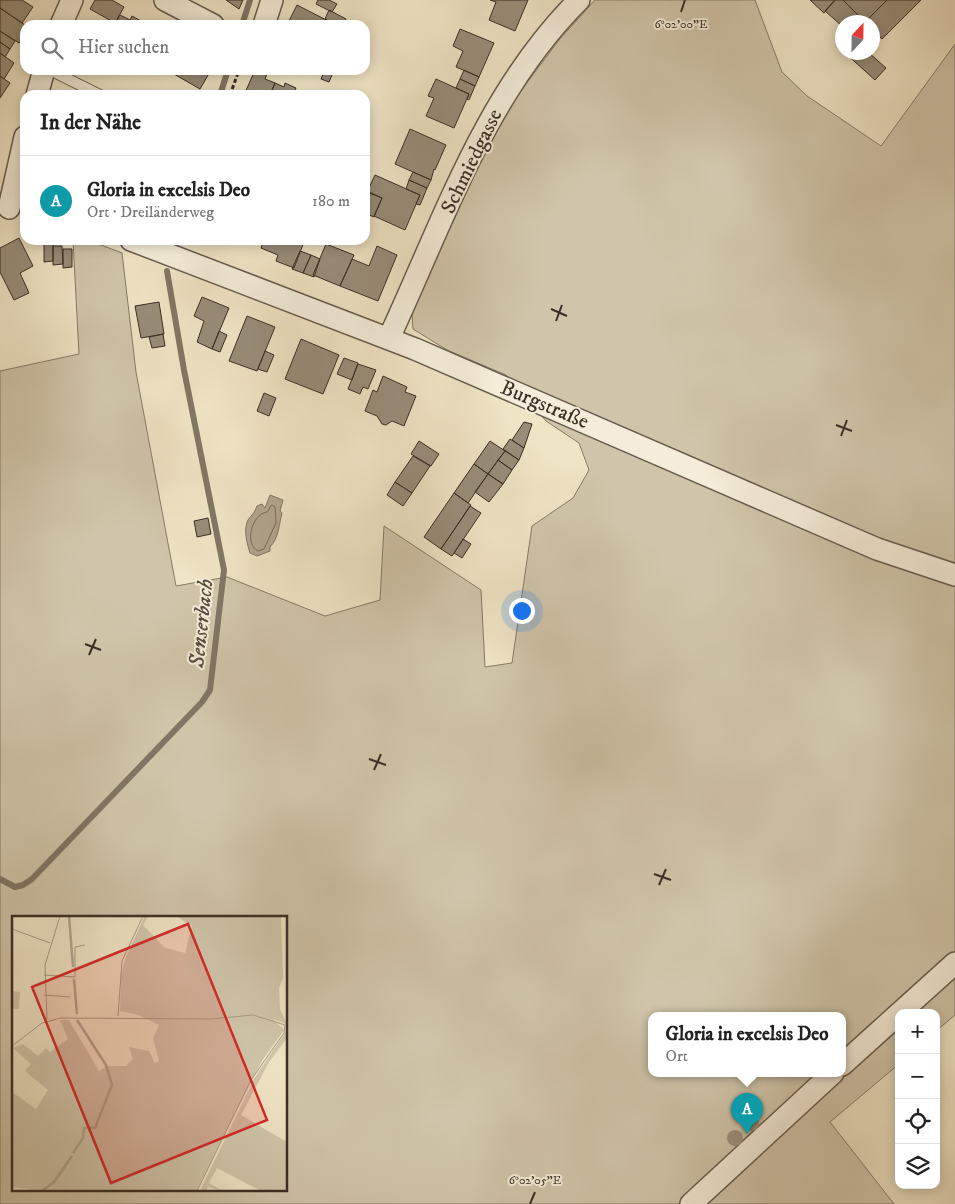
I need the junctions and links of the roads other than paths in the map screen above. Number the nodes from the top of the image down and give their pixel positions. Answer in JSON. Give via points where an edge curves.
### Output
{"nodes":[{"id":1,"x":72,"y":0,"type":"edge"},
{"id":2,"x":165,"y":0,"type":"edge"},
{"id":3,"x":272,"y":0,"type":"edge"},
{"id":4,"x":579,"y":0,"type":"edge"},
{"id":5,"x":63,"y":20,"type":"edge"},
{"id":6,"x":203,"y":20,"type":"edge"},
{"id":7,"x":266,"y":20,"type":"edge"},
{"id":8,"x":43,"y":75,"type":"edge"},
{"id":9,"x":60,"y":75,"type":"edge"},
{"id":10,"x":38,"y":90,"type":"edge"},
{"id":11,"x":90,"y":90,"type":"edge"},
{"id":12,"x":20,"y":163,"type":"edge"},
{"id":13,"x":11,"y":209,"type":"edge"},
{"id":14,"x":144,"y":245,"type":"edge"},
{"id":15,"x":389,"y":338,"type":"junction"},
{"id":16,"x":955,"y":575,"type":"edge"},
{"id":17,"x":955,"y":963,"type":"edge"},
{"id":18,"x":846,"y":1061,"type":"edge"},
{"id":19,"x":830,"y":1077,"type":"edge"},
{"id":20,"x":691,"y":1204,"type":"edge"}],
"edges":[{"from":1,"to":5,"type":"street"},
{"from":2,"to":6,"type":"street"},
{"from":3,"to":7,"type":"street"},
{"from":4,"to":15,"type":"street","name":"Schmiedgasse","via":[[533,53],[503,96],[474,151]]},
{"from":8,"to":10,"type":"street"},
{"from":9,"to":11,"type":"lane"},
{"from":12,"to":13,"type":"street"},
{"from":14,"to":15,"type":"street","name":"Burgstraße"},
{"from":15,"to":16,"type":"street","name":"Burgstraße","via":[[877,549]]},
{"from":17,"to":18,"type":"street"},
{"from":19,"to":20,"type":"street"}]}
